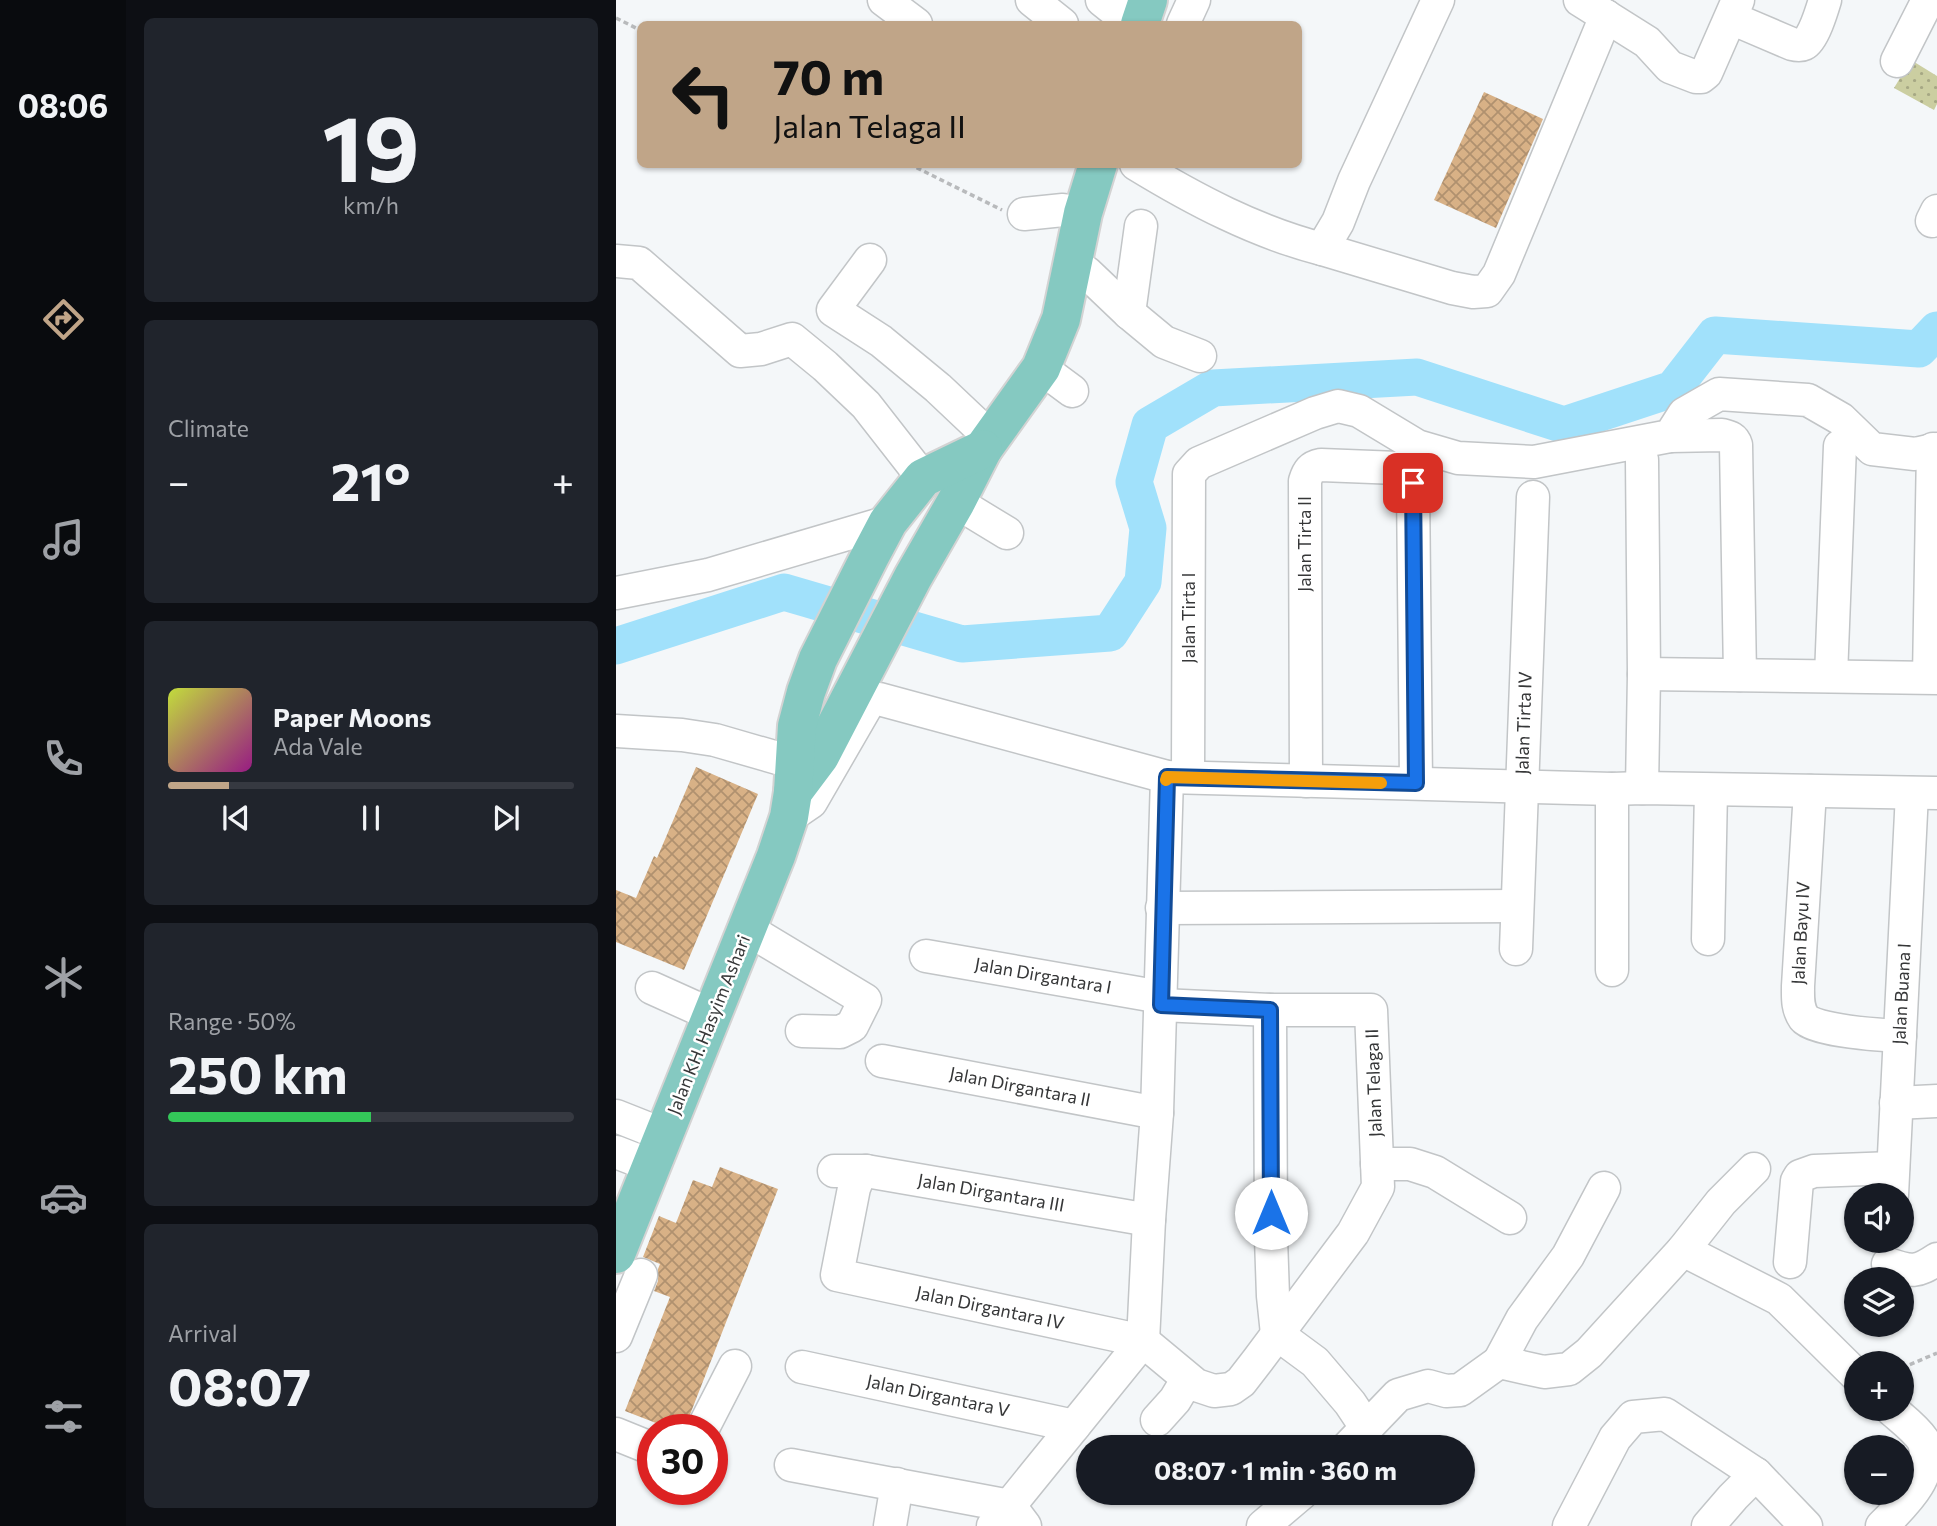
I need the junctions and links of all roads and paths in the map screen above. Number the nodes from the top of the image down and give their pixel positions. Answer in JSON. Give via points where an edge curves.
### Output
{"nodes":[{"id":1,"x":884,"y":0,"type":"edge"},
{"id":2,"x":1032,"y":0,"type":"edge"},
{"id":3,"x":1102,"y":0,"type":"edge"},
{"id":4,"x":1194,"y":0,"type":"edge"},
{"id":5,"x":1438,"y":0,"type":"edge"},
{"id":6,"x":1825,"y":0,"type":"edge"},
{"id":7,"x":1928,"y":0,"type":"edge"},
{"id":8,"x":1593,"y":8,"type":"edge"},
{"id":9,"x":1734,"y":9,"type":"edge"},
{"id":10,"x":616,"y":18,"type":"edge"},
{"id":11,"x":1144,"y":19,"type":"edge"},
{"id":12,"x":912,"y":21,"type":"edge"},
{"id":13,"x":1058,"y":21,"type":"edge"},
{"id":14,"x":1184,"y":21,"type":"edge"},
{"id":15,"x":637,"y":28,"type":"edge"},
{"id":16,"x":1896,"y":61,"type":"dead end"},
{"id":17,"x":917,"y":168,"type":"edge"},
{"id":18,"x":1097,"y":168,"type":"edge"},
{"id":19,"x":1143,"y":168,"type":"edge"},
{"id":20,"x":1083,"y":213,"type":"junction"},
{"id":21,"x":1024,"y":214,"type":"joint"},
{"id":22,"x":1141,"y":226,"type":"dead end"},
{"id":23,"x":1322,"y":249,"type":"junction"},
{"id":24,"x":870,"y":260,"type":"dead end"},
{"id":25,"x":616,"y":261,"type":"edge"},
{"id":26,"x":1073,"y":263,"type":"junction"},
{"id":27,"x":1129,"y":313,"type":"junction"},
{"id":28,"x":1200,"y":356,"type":"dead end"},
{"id":29,"x":1041,"y":368,"type":"junction"},
{"id":30,"x":1072,"y":391,"type":"dead end"},
{"id":31,"x":1670,"y":436,"type":"junction"},
{"id":32,"x":987,"y":444,"type":"junction"},
{"id":33,"x":1840,"y":446,"type":"dead end"},
{"id":34,"x":1935,"y":449,"type":"edge"},
{"id":35,"x":1642,"y":460,"type":"dead end"},
{"id":36,"x":923,"y":478,"type":"junction"},
{"id":37,"x":1533,"y":497,"type":"dead end"},
{"id":38,"x":956,"y":502,"type":"junction"},
{"id":39,"x":888,"y":522,"type":"junction"},
{"id":40,"x":1007,"y":533,"type":"dead end"},
{"id":41,"x":616,"y":593,"type":"edge"},
{"id":42,"x":1644,"y":674,"type":"junction"},
{"id":43,"x":1740,"y":676,"type":"junction"},
{"id":44,"x":1831,"y":676,"type":"junction"},
{"id":45,"x":1933,"y":678,"type":"edge"},
{"id":46,"x":616,"y":731,"type":"edge"},
{"id":47,"x":1177,"y":777,"type":"junction"},
{"id":48,"x":1306,"y":781,"type":"junction"},
{"id":49,"x":1416,"y":783,"type":"junction"},
{"id":50,"x":1521,"y":786,"type":"junction"},
{"id":51,"x":1627,"y":788,"type":"junction"},
{"id":52,"x":1711,"y":790,"type":"junction"},
{"id":53,"x":792,"y":791,"type":"junction"},
{"id":54,"x":1810,"y":791,"type":"junction"},
{"id":55,"x":1925,"y":793,"type":"edge"},
{"id":56,"x":1516,"y":906,"type":"junction"},
{"id":57,"x":1162,"y":908,"type":"junction"},
{"id":58,"x":747,"y":929,"type":"junction"},
{"id":59,"x":1708,"y":939,"type":"dead end"},
{"id":60,"x":1516,"y":949,"type":"dead end"},
{"id":61,"x":926,"y":956,"type":"dead end"},
{"id":62,"x":1612,"y":970,"type":"dead end"},
{"id":63,"x":652,"y":988,"type":"dead end"},
{"id":64,"x":1161,"y":1001,"type":"junction"},
{"id":65,"x":1270,"y":1010,"type":"junction"},
{"id":66,"x":712,"y":1015,"type":"junction"},
{"id":67,"x":802,"y":1031,"type":"dead end"},
{"id":68,"x":1900,"y":1036,"type":"junction"},
{"id":69,"x":882,"y":1061,"type":"dead end"},
{"id":70,"x":1937,"y":1101,"type":"edge"},
{"id":71,"x":1896,"y":1103,"type":"junction"},
{"id":72,"x":1157,"y":1113,"type":"junction"},
{"id":73,"x":616,"y":1116,"type":"edge"},
{"id":74,"x":658,"y":1151,"type":"junction"},
{"id":75,"x":616,"y":1152,"type":"edge"},
{"id":76,"x":1377,"y":1164,"type":"junction"},
{"id":77,"x":1754,"y":1169,"type":"dead end"},
{"id":78,"x":834,"y":1171,"type":"dead end"},
{"id":79,"x":866,"y":1171,"type":"junction"},
{"id":80,"x":1892,"y":1182,"type":"edge"},
{"id":81,"x":1604,"y":1188,"type":"dead end"},
{"id":82,"x":1510,"y":1218,"type":"dead end"},
{"id":83,"x":1149,"y":1220,"type":"junction"},
{"id":84,"x":1683,"y":1251,"type":"junction"},
{"id":85,"x":1937,"y":1259,"type":"edge"},
{"id":86,"x":1888,"y":1260,"type":"edge"},
{"id":87,"x":1790,"y":1262,"type":"dead end"},
{"id":88,"x":627,"y":1274,"type":"edge"},
{"id":89,"x":1277,"y":1334,"type":"junction"},
{"id":90,"x":616,"y":1336,"type":"edge"},
{"id":91,"x":1143,"y":1341,"type":"junction"},
{"id":92,"x":1937,"y":1353,"type":"edge"},
{"id":93,"x":1499,"y":1362,"type":"junction"},
{"id":94,"x":1914,"y":1362,"type":"edge"},
{"id":95,"x":1844,"y":1363,"type":"edge"},
{"id":96,"x":735,"y":1366,"type":"dead end"},
{"id":97,"x":802,"y":1367,"type":"dead end"},
{"id":98,"x":1187,"y":1380,"type":"junction"},
{"id":99,"x":710,"y":1414,"type":"edge"},
{"id":100,"x":1157,"y":1420,"type":"dead end"},
{"id":101,"x":1904,"y":1421,"type":"edge"},
{"id":102,"x":1074,"y":1426,"type":"junction"},
{"id":103,"x":616,"y":1434,"type":"edge"},
{"id":104,"x":1356,"y":1435,"type":"edge"},
{"id":105,"x":1359,"y":1435,"type":"edge"},
{"id":106,"x":637,"y":1443,"type":"edge"},
{"id":107,"x":791,"y":1465,"type":"dead end"},
{"id":108,"x":1756,"y":1474,"type":"junction"},
{"id":109,"x":897,"y":1484,"type":"junction"},
{"id":110,"x":1288,"y":1505,"type":"edge"},
{"id":111,"x":1009,"y":1519,"type":"edge"},
{"id":112,"x":890,"y":1526,"type":"edge"},
{"id":113,"x":1263,"y":1526,"type":"edge"},
{"id":114,"x":1569,"y":1526,"type":"edge"},
{"id":115,"x":1708,"y":1526,"type":"edge"},
{"id":116,"x":1807,"y":1526,"type":"edge"},
{"id":117,"x":1882,"y":1526,"type":"edge"}],
"edges":[{"from":1,"to":12,"type":"street"},
{"from":2,"to":13,"type":"street"},
{"from":3,"to":11,"type":"street"},
{"from":4,"to":14,"type":"street"},
{"from":5,"to":23,"type":"street"},
{"from":6,"to":9,"type":"street","via":[[1810,38],[1800,46]]},
{"from":7,"to":16,"type":"street"},
{"from":8,"to":9,"type":"street","via":[[1647,42],[1670,67],[1696,77],[1706,73]]},
{"from":8,"to":23,"type":"street","via":[[1499,274],[1487,291],[1452,288]]},
{"from":10,"to":15,"type":"path"},
{"from":17,"to":21,"type":"path","via":[[997,209]]},
{"from":18,"to":20,"type":"main road","name":"Jalan KH. Hasyim Ashari"},
{"from":19,"to":23,"type":"street","via":[[1241,221]]},
{"from":20,"to":21,"type":"street"},
{"from":20,"to":26,"type":"main road","name":"Jalan KH. Hasyim Ashari"},
{"from":22,"to":27,"type":"street"},
{"from":24,"to":32,"type":"street","via":[[833,310],[881,341],[938,388]]},
{"from":25,"to":36,"type":"street","via":[[639,263],[740,351],[792,339],[866,405]]},
{"from":26,"to":27,"type":"street"},
{"from":26,"to":29,"type":"main road","name":"Jalan KH. Hasyim Ashari","via":[[1061,319]]},
{"from":27,"to":28,"type":"street","via":[[1164,342]]},
{"from":29,"to":30,"type":"street"},
{"from":29,"to":32,"type":"main road","name":"Jalan KH. Hasyim Ashari"},
{"from":31,"to":34,"type":"street","via":[[1684,414],[1719,394],[1808,400],[1841,419],[1872,449],[1914,454]]},
{"from":31,"to":43,"type":"street","via":[[1730,436],[1736,445]]},
{"from":31,"to":47,"type":"street","name":"Jalan Tirta I","via":[[1534,462],[1458,458],[1418,446],[1359,411],[1338,406],[1199,463],[1189,474]]},
{"from":32,"to":36,"type":"main road","name":"Jalan KH. Hasyim Ashari"},
{"from":32,"to":38,"type":"main road","name":"Jalan KH. Hasyim Ashari"},
{"from":33,"to":44,"type":"street"},
{"from":34,"to":45,"type":"street"},
{"from":35,"to":42,"type":"street"},
{"from":36,"to":39,"type":"main road","name":"Jalan KH. Hasyim Ashari"},
{"from":37,"to":50,"type":"street","name":"Jalan Tirta IV"},
{"from":38,"to":40,"type":"street"},
{"from":38,"to":53,"type":"main road","name":"Jalan KH. Hasyim Ashari","via":[[820,756]]},
{"from":39,"to":41,"type":"street","via":[[708,575]]},
{"from":39,"to":53,"type":"main road","name":"Jalan KH. Hasyim Ashari","via":[[818,659],[806,692],[797,726]]},
{"from":42,"to":43,"type":"street"},
{"from":42,"to":51,"type":"street"},
{"from":43,"to":44,"type":"street"},
{"from":44,"to":45,"type":"street"},
{"from":46,"to":53,"type":"street","via":[[715,740]]},
{"from":47,"to":48,"type":"street"},
{"from":47,"to":53,"type":"street","via":[[879,699],[870,701],[811,802]]},
{"from":47,"to":57,"type":"street","name":"Jalan Tirta I"},
{"from":48,"to":49,"type":"street"},
{"from":48,"to":49,"type":"street","name":"Jalan Tirta II","via":[[1305,481],[1307,473],[1321,465],[1398,468],[1411,476]]},
{"from":49,"to":50,"type":"street"},
{"from":50,"to":51,"type":"street"},
{"from":50,"to":56,"type":"street","name":"Jalan Tirta IV"},
{"from":51,"to":52,"type":"street"},
{"from":51,"to":62,"type":"street"},
{"from":52,"to":54,"type":"street"},
{"from":52,"to":59,"type":"street"},
{"from":53,"to":58,"type":"main road","name":"Jalan KH. Hasyim Ashari","via":[[776,856]]},
{"from":54,"to":55,"type":"street"},
{"from":54,"to":68,"type":"street","name":"Jalan Bayu IV","via":[[1799,1008],[1805,1019],[1817,1026]]},
{"from":55,"to":68,"type":"street","name":"Jalan Buana I"},
{"from":56,"to":57,"type":"street"},
{"from":56,"to":60,"type":"street","name":"Jalan Tirta IV"},
{"from":57,"to":64,"type":"street","name":"Jalan Tirta I"},
{"from":58,"to":66,"type":"main road","name":"Jalan KH. Hasyim Ashari"},
{"from":58,"to":67,"type":"street","via":[[865,1000],[852,1026],[841,1032]]},
{"from":61,"to":64,"type":"street","name":"Jalan Dirgantara I"},
{"from":63,"to":66,"type":"street"},
{"from":64,"to":65,"type":"street","name":"Jalan Telaga II"},
{"from":64,"to":72,"type":"street","name":"Jalan Tirta I"},
{"from":65,"to":76,"type":"street","name":"Jalan Telaga II","via":[[1371,1010]]},
{"from":65,"to":89,"type":"street","via":[[1271,1238]]},
{"from":66,"to":74,"type":"main road","name":"Jalan KH. Hasyim Ashari"},
{"from":68,"to":71,"type":"street","name":"Jalan Buana I"},
{"from":69,"to":72,"type":"street","name":"Jalan Dirgantara II"},
{"from":70,"to":71,"type":"street"},
{"from":71,"to":80,"type":"street","name":"Jalan Buana I"},
{"from":72,"to":83,"type":"street","name":"Jalan Tirta I"},
{"from":73,"to":74,"type":"street"},
{"from":74,"to":75,"type":"street"},
{"from":74,"to":88,"type":"main road","name":"Jalan KH. Hasyim Ashari"},
{"from":76,"to":82,"type":"street","via":[[1410,1164],[1435,1172]]},
{"from":76,"to":89,"type":"street","name":"Jalan Telaga II","via":[[1378,1187],[1353,1233]]},
{"from":77,"to":84,"type":"street"},
{"from":78,"to":79,"type":"street","name":"Jalan Dirgantara III"},
{"from":79,"to":83,"type":"street","name":"Jalan Dirgantara III"},
{"from":79,"to":91,"type":"street","name":"Jalan Dirgantara IV","via":[[854,1188],[837,1275]]},
{"from":80,"to":87,"type":"street","via":[[1814,1171],[1800,1176]]},
{"from":81,"to":93,"type":"street","via":[[1568,1256],[1522,1319]]},
{"from":83,"to":91,"type":"street","name":"Jalan Tirta I"},
{"from":84,"to":93,"type":"street","via":[[1589,1353],[1569,1368],[1544,1372]]},
{"from":84,"to":95,"type":"street","via":[[1779,1299]]},
{"from":85,"to":86,"type":"street","via":[[1916,1270]]},
{"from":88,"to":90,"type":"street"},
{"from":89,"to":98,"type":"street","name":"Jalan Telaga II","via":[[1231,1390],[1214,1391]]},
{"from":89,"to":104,"type":"street","via":[[1315,1362],[1344,1395]]},
{"from":91,"to":98,"type":"street"},
{"from":91,"to":102,"type":"street"},
{"from":92,"to":94,"type":"path"},
{"from":93,"to":105,"type":"street","via":[[1460,1390],[1428,1386],[1398,1395]]},
{"from":96,"to":99,"type":"street"},
{"from":97,"to":102,"type":"street","name":"Jalan Dirgantara V"},
{"from":98,"to":100,"type":"street"},
{"from":101,"to":117,"type":"street","via":[[1925,1441],[1931,1463],[1923,1484]]},
{"from":102,"to":111,"type":"street"},
{"from":103,"to":106,"type":"street"},
{"from":107,"to":109,"type":"street"},
{"from":108,"to":114,"type":"street","via":[[1665,1414],[1633,1417],[1615,1438]]},
{"from":108,"to":115,"type":"street"},
{"from":108,"to":116,"type":"street"},
{"from":109,"to":111,"type":"street"},
{"from":109,"to":112,"type":"street"},
{"from":110,"to":113,"type":"street"}]}
